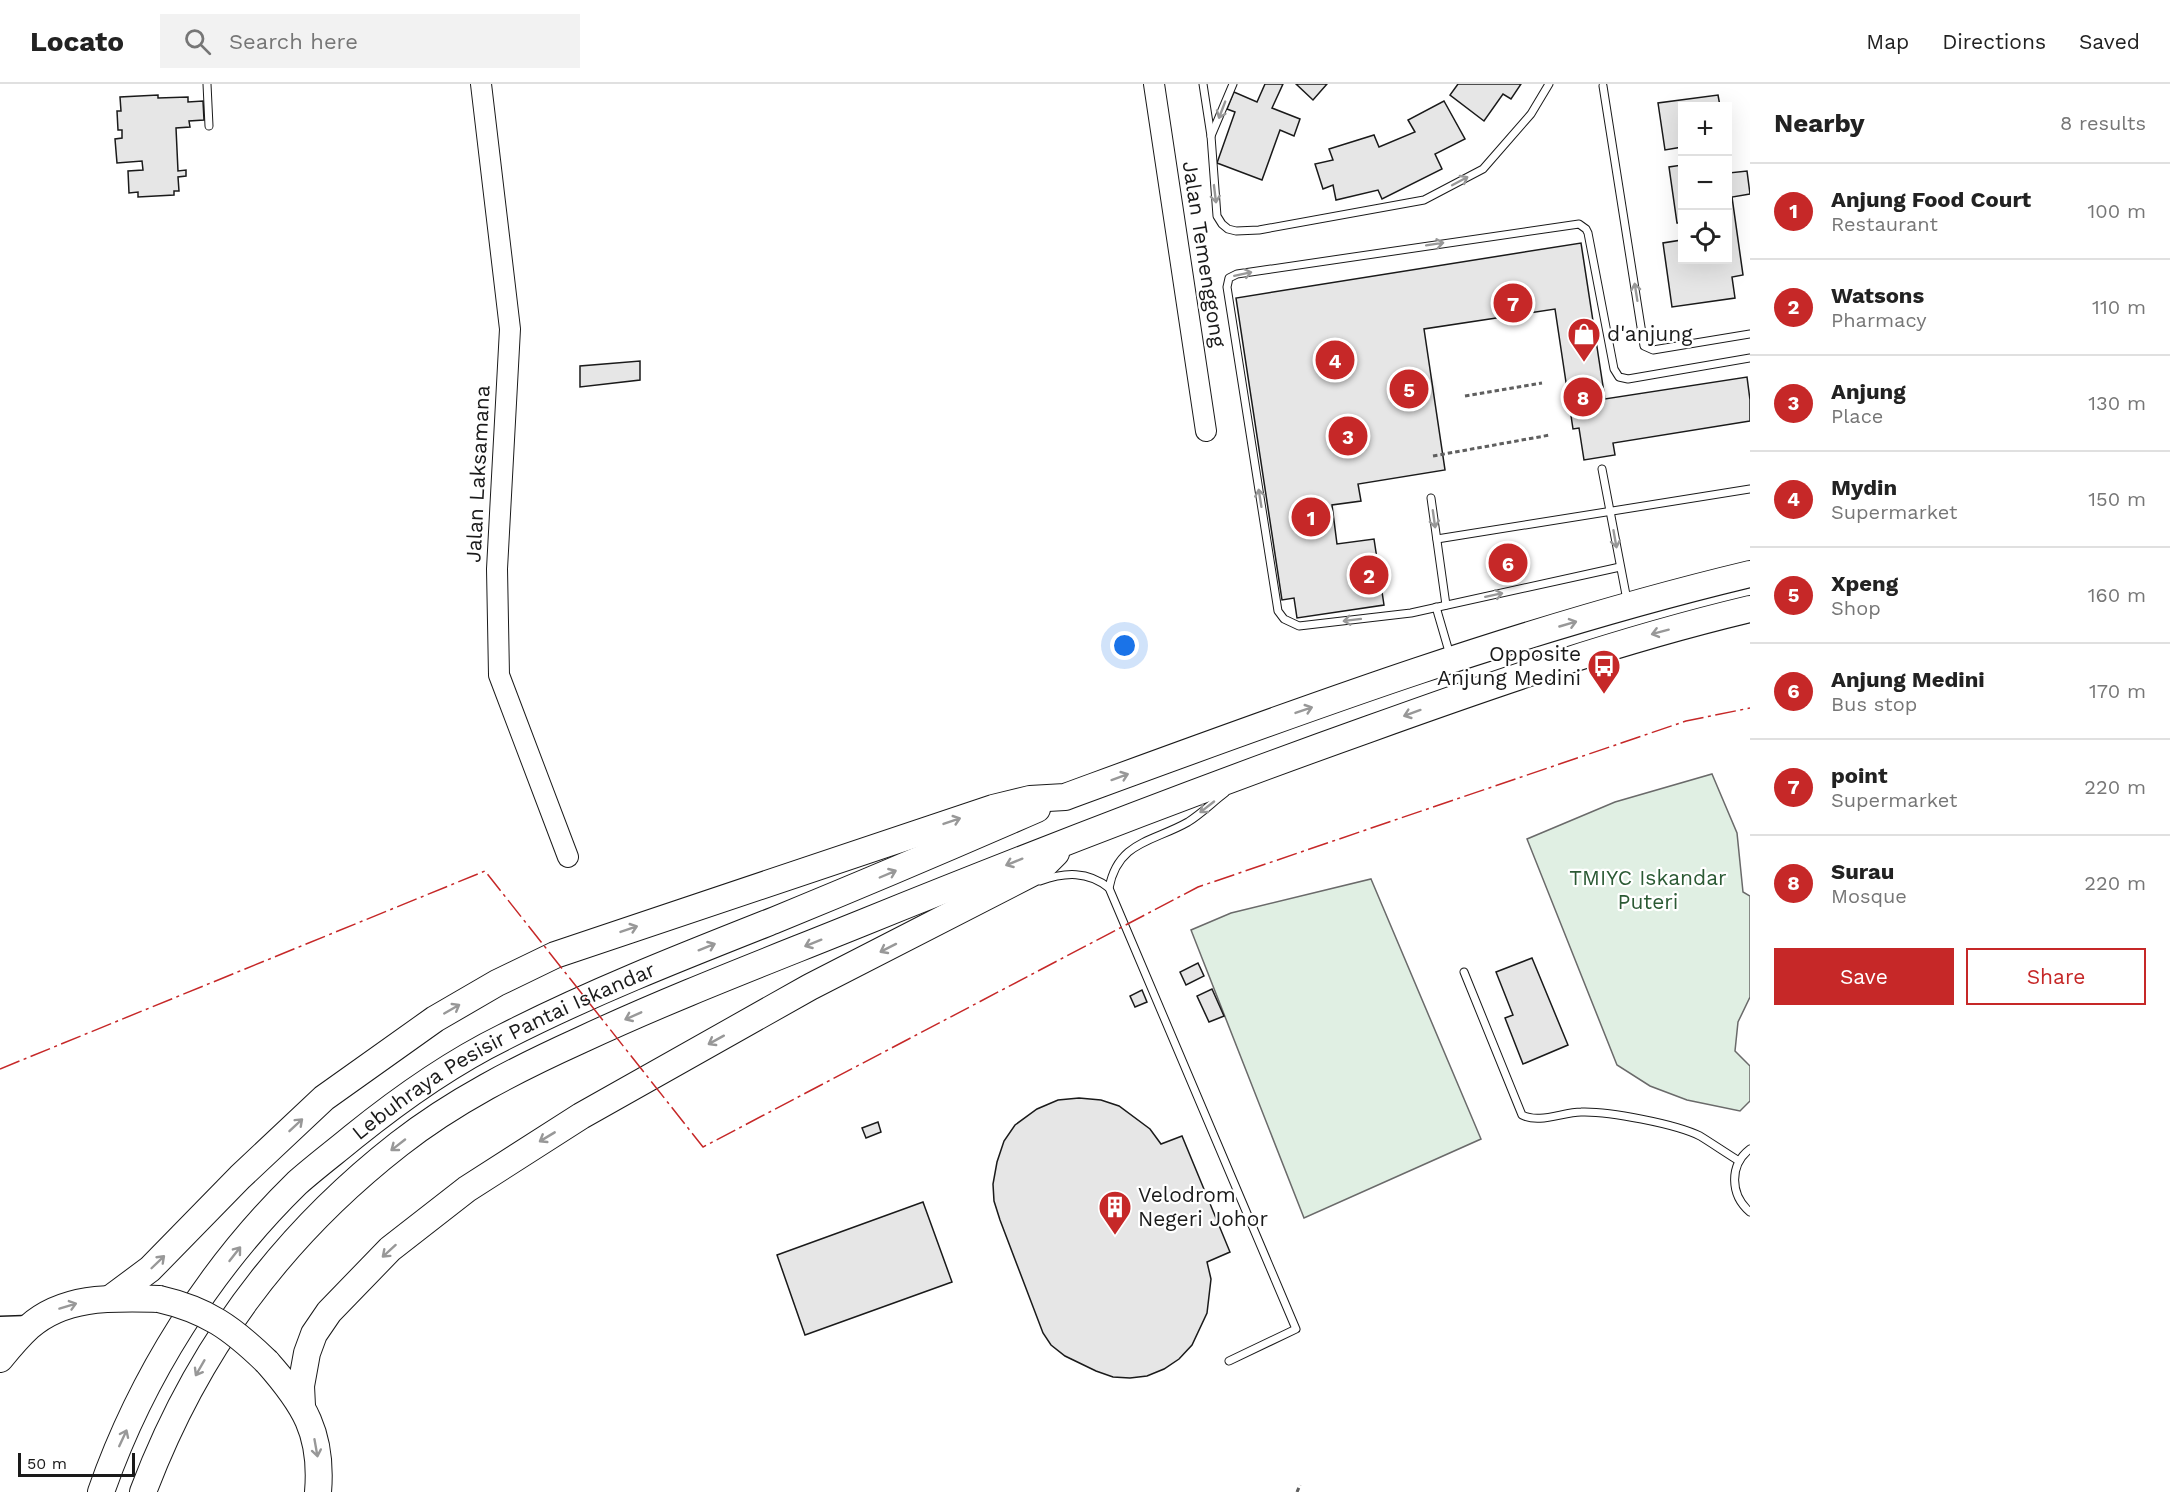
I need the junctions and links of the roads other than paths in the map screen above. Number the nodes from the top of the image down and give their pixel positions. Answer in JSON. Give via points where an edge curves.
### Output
{"nodes":[{"id":1,"x":207,"y":84,"type":"edge"},
{"id":2,"x":482,"y":84,"type":"edge"},
{"id":3,"x":1154,"y":84,"type":"edge"},
{"id":4,"x":1203,"y":84,"type":"edge"},
{"id":5,"x":1233,"y":84,"type":"edge"},
{"id":6,"x":1241,"y":84,"type":"edge"},
{"id":7,"x":1549,"y":84,"type":"edge"},
{"id":8,"x":1603,"y":86,"type":"dead end"},
{"id":9,"x":209,"y":126,"type":"dead end"},
{"id":10,"x":1211,"y":136,"type":"junction"},
{"id":11,"x":1750,"y":334,"type":"edge"},
{"id":12,"x":1750,"y":358,"type":"edge"},
{"id":13,"x":1206,"y":430,"type":"dead end"},
{"id":14,"x":1602,"y":470,"type":"dead end"},
{"id":15,"x":1750,"y":489,"type":"edge"},
{"id":16,"x":1431,"y":498,"type":"dead end"},
{"id":17,"x":1610,"y":512,"type":"junction"},
{"id":18,"x":1437,"y":539,"type":"junction"},
{"id":19,"x":1620,"y":567,"type":"junction"},
{"id":20,"x":1750,"y":574,"type":"edge"},
{"id":21,"x":1446,"y":605,"type":"junction"},
{"id":22,"x":1629,"y":606,"type":"junction"},
{"id":23,"x":1436,"y":607,"type":"junction"},
{"id":24,"x":1750,"y":609,"type":"edge"},
{"id":25,"x":1452,"y":660,"type":"junction"},
{"id":26,"x":1253,"y":771,"type":"junction"},
{"id":27,"x":1065,"y":797,"type":"junction"},
{"id":28,"x":1068,"y":840,"type":"junction"},
{"id":29,"x":568,"y":857,"type":"dead end"},
{"id":30,"x":1036,"y":883,"type":"dead end"},
{"id":31,"x":1026,"y":886,"type":"dead end"},
{"id":32,"x":1109,"y":888,"type":"junction"},
{"id":33,"x":1000,"y":890,"type":"junction"},
{"id":34,"x":1464,"y":972,"type":"dead end"},
{"id":35,"x":1750,"y":1149,"type":"edge"},
{"id":36,"x":1739,"y":1161,"type":"junction"},
{"id":37,"x":1750,"y":1212,"type":"edge"},
{"id":38,"x":111,"y":1298,"type":"junction"},
{"id":39,"x":30,"y":1327,"type":"junction"},
{"id":40,"x":0,"y":1328,"type":"edge"},
{"id":41,"x":0,"y":1359,"type":"edge"},
{"id":42,"x":1229,"y":1361,"type":"dead end"},
{"id":43,"x":302,"y":1406,"type":"junction"},
{"id":44,"x":101,"y":1492,"type":"edge"},
{"id":45,"x":143,"y":1492,"type":"edge"},
{"id":46,"x":318,"y":1492,"type":"edge"}],
"edges":[{"from":1,"to":9,"type":"lane"},
{"from":2,"to":29,"type":"street","name":"Jalan Laksamana","via":[[510,329],[497,569],[499,675]]},
{"from":3,"to":13,"type":"street","name":"Jalan Temenggong"},
{"from":4,"to":10,"type":"lane"},
{"from":5,"to":6,"type":"lane"},
{"from":5,"to":10,"type":"lane","one_way":true},
{"from":10,"to":7,"type":"lane","one_way":true,"via":[[1217,216],[1222,224],[1236,231],[1277,227],[1424,200],[1483,169],[1531,114]]},
{"from":11,"to":8,"type":"lane","one_way":true,"via":[[1653,350],[1644,346]]},
{"from":23,"to":12,"type":"lane","one_way":true,"via":[[1299,626],[1284,619],[1278,611],[1227,287],[1229,278],[1579,224],[1588,233],[1614,369],[1619,376],[1628,379]]},
{"from":14,"to":17,"type":"lane"},
{"from":15,"to":17,"type":"lane"},
{"from":16,"to":18,"type":"lane","one_way":true},
{"from":17,"to":18,"type":"lane"},
{"from":17,"to":19,"type":"lane","one_way":true},
{"from":18,"to":21,"type":"lane"},
{"from":21,"to":19,"type":"lane","one_way":true},
{"from":19,"to":22,"type":"lane"},
{"from":20,"to":22,"type":"highway"},
{"from":21,"to":23,"type":"lane"},
{"from":25,"to":22,"type":"highway","one_way":true},
{"from":23,"to":25,"type":"lane"},
{"from":24,"to":26,"type":"highway","name":"Lebuhraya Pesisir Pantai Iskandar","one_way":true,"via":[[1626,642],[1465,694]]},
{"from":27,"to":25,"type":"highway","one_way":true},
{"from":26,"to":28,"type":"highway","name":"Lebuhraya Pesisir Pantai Iskandar"},
{"from":26,"to":32,"type":"lane","one_way":true,"via":[[1188,822],[1127,852],[1112,873]]},
{"from":38,"to":27,"type":"highway","one_way":true,"via":[[150,1269],[324,1098],[435,1019],[497,983],[555,955],[667,915],[993,807]]},
{"from":44,"to":27,"type":"highway","name":"Lebuhraya Pesisir Pantai Iskandar","one_way":true,"via":[[121,1440],[168,1348],[193,1309],[258,1225],[299,1182],[383,1112],[502,1038],[614,985]]},
{"from":28,"to":33,"type":"highway","via":[[1041,869]]},
{"from":28,"to":45,"type":"highway","name":"Lebuhraya Pesisir Pantai Iskandar","one_way":true,"via":[[635,1015],[539,1059],[446,1111],[399,1144],[322,1212],[244,1301],[186,1392]]},
{"from":30,"to":32,"type":"lane","via":[[1065,875],[1089,876]]},
{"from":31,"to":33,"type":"lane"},
{"from":32,"to":42,"type":"lane","via":[[1296,1329]]},
{"from":33,"to":43,"type":"highway","one_way":true,"via":[[810,987],[564,1126],[467,1189],[390,1250],[329,1312],[307,1353]]},
{"from":34,"to":36,"type":"lane","via":[[1522,1115],[1533,1119],[1580,1112],[1612,1114],[1672,1126],[1698,1135]]},
{"from":35,"to":36,"type":"lane"},
{"from":36,"to":37,"type":"lane","via":[[1735,1188]]},
{"from":39,"to":38,"type":"highway","one_way":true,"via":[[58,1309]]},
{"from":38,"to":43,"type":"highway","bridge":true,"via":[[159,1299],[219,1321],[267,1362]]},
{"from":39,"to":40,"type":"main road"},
{"from":39,"to":41,"type":"highway"},
{"from":43,"to":46,"type":"highway","one_way":true,"via":[[318,1452]]}]}
